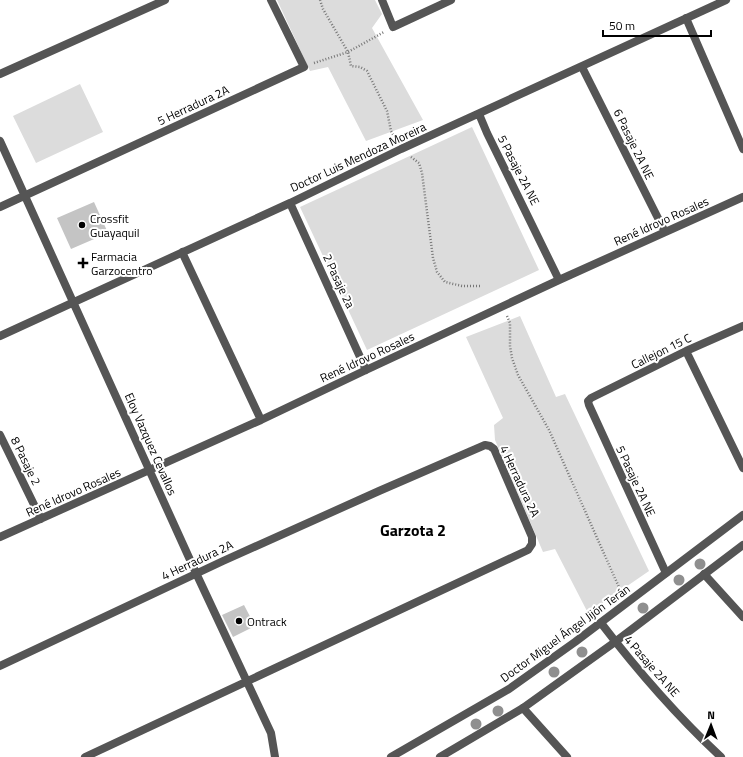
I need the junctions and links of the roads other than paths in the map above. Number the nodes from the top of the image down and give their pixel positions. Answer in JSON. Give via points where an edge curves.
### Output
{"nodes":[{"id":1,"x":165,"y":0,"type":"edge"},
{"id":2,"x":271,"y":0,"type":"edge"},
{"id":3,"x":382,"y":0,"type":"edge"},
{"id":4,"x":451,"y":0,"type":"edge"},
{"id":5,"x":726,"y":0,"type":"edge"},
{"id":6,"x":686,"y":18,"type":"junction"},
{"id":7,"x":582,"y":67,"type":"junction"},
{"id":8,"x":0,"y":74,"type":"edge"},
{"id":9,"x":479,"y":114,"type":"junction"},
{"id":10,"x":0,"y":142,"type":"edge"},
{"id":11,"x":743,"y":148,"type":"edge"},
{"id":12,"x":25,"y":196,"type":"junction"},
{"id":13,"x":743,"y":197,"type":"edge"},
{"id":14,"x":290,"y":203,"type":"junction"},
{"id":15,"x":0,"y":207,"type":"edge"},
{"id":16,"x":665,"y":232,"type":"junction"},
{"id":17,"x":182,"y":252,"type":"junction"},
{"id":18,"x":559,"y":280,"type":"junction"},
{"id":19,"x":73,"y":302,"type":"junction"},
{"id":20,"x":743,"y":326,"type":"edge"},
{"id":21,"x":0,"y":336,"type":"edge"},
{"id":22,"x":686,"y":352,"type":"junction"},
{"id":23,"x":366,"y":370,"type":"junction"},
{"id":24,"x":591,"y":398,"type":"joint"},
{"id":25,"x":261,"y":420,"type":"junction"},
{"id":26,"x":0,"y":435,"type":"edge"},
{"id":27,"x":743,"y":468,"type":"edge"},
{"id":28,"x":150,"y":471,"type":"junction"},
{"id":29,"x":743,"y":515,"type":"edge"},
{"id":30,"x":41,"y":519,"type":"junction"},
{"id":31,"x":0,"y":537,"type":"edge"},
{"id":32,"x":743,"y":545,"type":"edge"},
{"id":33,"x":196,"y":573,"type":"junction"},
{"id":34,"x":666,"y":573,"type":"junction"},
{"id":35,"x":704,"y":574,"type":"junction"},
{"id":36,"x":743,"y":617,"type":"edge"},
{"id":37,"x":601,"y":623,"type":"junction"},
{"id":38,"x":615,"y":642,"type":"junction"},
{"id":39,"x":0,"y":666,"type":"edge"},
{"id":40,"x":247,"y":682,"type":"junction"},
{"id":41,"x":522,"y":708,"type":"junction"},
{"id":42,"x":85,"y":757,"type":"edge"},
{"id":43,"x":275,"y":757,"type":"edge"},
{"id":44,"x":392,"y":757,"type":"edge"},
{"id":45,"x":440,"y":757,"type":"edge"},
{"id":46,"x":567,"y":757,"type":"edge"},
{"id":47,"x":721,"y":757,"type":"edge"}],
"edges":[{"from":1,"to":8,"type":"street"},
{"from":2,"to":12,"type":"street","name":"5 Herradura 2A","via":[[304,67]]},
{"from":3,"to":4,"type":"street","via":[[394,28]]},
{"from":5,"to":6,"type":"street","name":"Doctor Luis Mendoza Moreira"},
{"from":6,"to":7,"type":"street","name":"Doctor Luis Mendoza Moreira"},
{"from":6,"to":11,"type":"street"},
{"from":7,"to":9,"type":"street","name":"Doctor Luis Mendoza Moreira"},
{"from":7,"to":16,"type":"street","name":"6 Pasaje 2A NE"},
{"from":9,"to":14,"type":"street","name":"Doctor Luis Mendoza Moreira"},
{"from":9,"to":18,"type":"street","name":"5 Pasaje 2A NE"},
{"from":10,"to":12,"type":"street","name":"Eloy Vazquez Cevallos"},
{"from":12,"to":15,"type":"street","name":"5 Herradura 2A"},
{"from":12,"to":19,"type":"street","name":"Eloy Vazquez Cevallos"},
{"from":13,"to":16,"type":"street","name":"René Idrovo Rosales"},
{"from":14,"to":17,"type":"street","name":"Doctor Luis Mendoza Moreira"},
{"from":14,"to":23,"type":"street","name":"2 Pasaje 2a"},
{"from":16,"to":18,"type":"street","name":"René Idrovo Rosales"},
{"from":17,"to":19,"type":"street","name":"Doctor Luis Mendoza Moreira"},
{"from":17,"to":25,"type":"street"},
{"from":18,"to":23,"type":"street","name":"René Idrovo Rosales"},
{"from":19,"to":21,"type":"street","name":"Doctor Luis Mendoza Moreira"},
{"from":19,"to":28,"type":"street","name":"Eloy Vazquez Cevallos"},
{"from":20,"to":22,"type":"street","name":"Callejon 15 C"},
{"from":22,"to":24,"type":"street","name":"Callejon 15 C"},
{"from":22,"to":27,"type":"street"},
{"from":23,"to":25,"type":"street","name":"René Idrovo Rosales"},
{"from":24,"to":34,"type":"street","name":"5 Pasaje 2A NE","via":[[588,401],[589,405]]},
{"from":25,"to":28,"type":"street","name":"René Idrovo Rosales"},
{"from":26,"to":30,"type":"street","name":"8 Pasaje 2"},
{"from":28,"to":30,"type":"street","name":"René Idrovo Rosales"},
{"from":28,"to":33,"type":"street","name":"Eloy Vazquez Cevallos"},
{"from":29,"to":34,"type":"street","name":"Doctor Miguel Ángel Jijón Terán"},
{"from":30,"to":31,"type":"street","name":"René Idrovo Rosales"},
{"from":32,"to":35,"type":"street"},
{"from":33,"to":39,"type":"street","name":"4 Herradura 2A"},
{"from":33,"to":40,"type":"street","name":"Eloy Vazquez Cevallos"},
{"from":33,"to":40,"type":"street","name":"4 Herradura 2A","via":[[485,445],[494,449],[532,537],[532,544],[528,550]]},
{"from":34,"to":37,"type":"street","name":"Doctor Miguel Ángel Jijón Terán"},
{"from":35,"to":36,"type":"street"},
{"from":35,"to":38,"type":"street"},
{"from":37,"to":38,"type":"street","name":"4 Pasaje 2A NE"},
{"from":37,"to":44,"type":"street","name":"Doctor Miguel Ángel Jijón Terán","via":[[509,689]]},
{"from":38,"to":41,"type":"street"},
{"from":38,"to":47,"type":"street","name":"4 Pasaje 2A NE","via":[[662,696]]},
{"from":40,"to":42,"type":"street","name":"4 Herradura 2A"},
{"from":40,"to":43,"type":"street","name":"Eloy Vazquez Cevallos","via":[[271,733]]},
{"from":41,"to":45,"type":"street"},
{"from":41,"to":46,"type":"street"}]}
